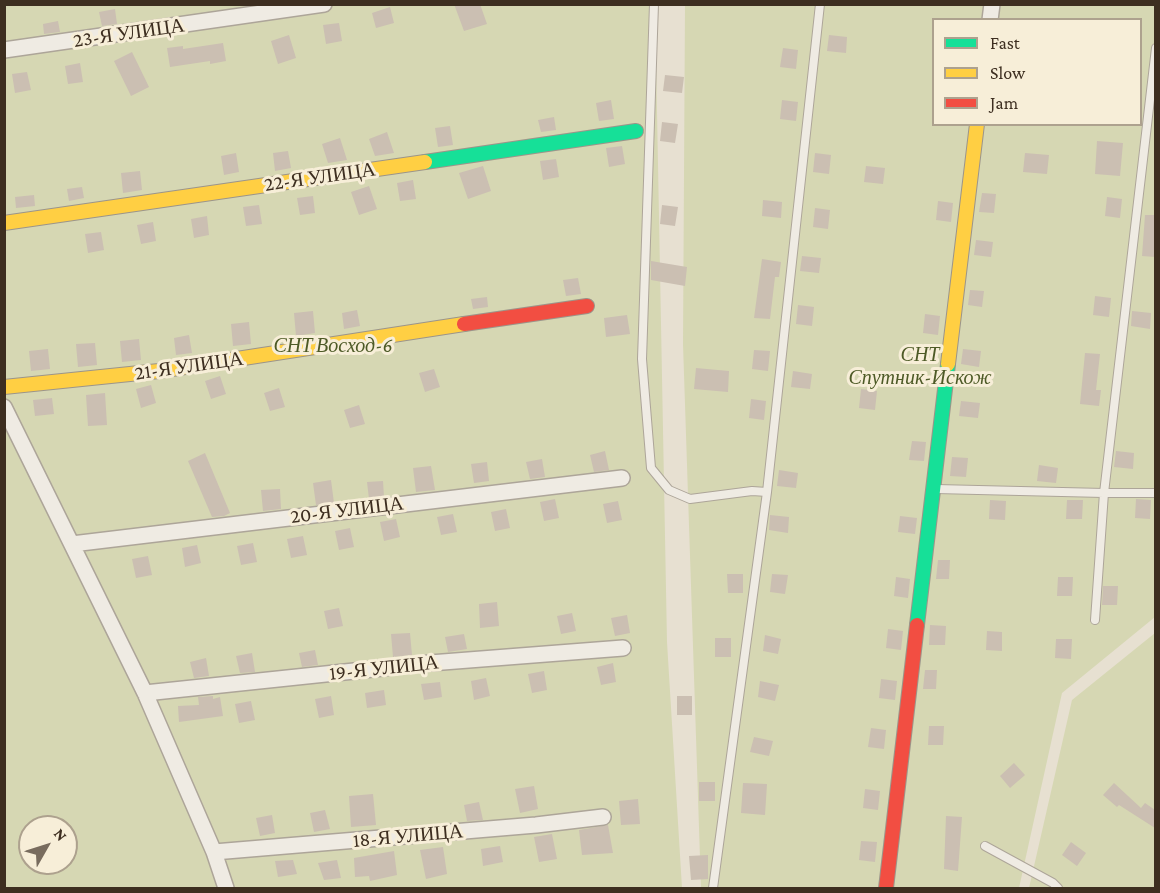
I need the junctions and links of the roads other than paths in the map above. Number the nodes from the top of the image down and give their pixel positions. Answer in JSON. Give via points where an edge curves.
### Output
{"nodes":[{"id":1,"x":324,"y":4,"type":"edge"},
{"id":2,"x":654,"y":4,"type":"edge"},
{"id":3,"x":820,"y":4,"type":"edge"},
{"id":4,"x":1155,"y":48,"type":"edge"},
{"id":5,"x":4,"y":50,"type":"edge"},
{"id":6,"x":977,"y":126,"type":"edge"},
{"id":7,"x":636,"y":131,"type":"dead end"},
{"id":8,"x":4,"y":223,"type":"edge"},
{"id":9,"x":587,"y":306,"type":"dead end"},
{"id":10,"x":4,"y":387,"type":"edge"},
{"id":11,"x":4,"y":407,"type":"edge"},
{"id":12,"x":622,"y":478,"type":"dead end"},
{"id":13,"x":935,"y":489,"type":"junction"},
{"id":14,"x":767,"y":492,"type":"junction"},
{"id":15,"x":1104,"y":493,"type":"junction"},
{"id":16,"x":1155,"y":493,"type":"edge"},
{"id":17,"x":72,"y":543,"type":"junction"},
{"id":18,"x":1095,"y":620,"type":"dead end"},
{"id":19,"x":623,"y":648,"type":"dead end"},
{"id":20,"x":145,"y":693,"type":"junction"},
{"id":21,"x":603,"y":817,"type":"dead end"},
{"id":22,"x":985,"y":846,"type":"dead end"},
{"id":23,"x":214,"y":852,"type":"junction"},
{"id":24,"x":225,"y":888,"type":"edge"},
{"id":25,"x":713,"y":888,"type":"edge"},
{"id":26,"x":886,"y":888,"type":"edge"},
{"id":27,"x":1058,"y":888,"type":"edge"}],
"edges":[{"from":1,"to":5,"type":"street","name":"23-Я УЛИЦА"},
{"from":2,"to":14,"type":"lane","via":[[642,359],[651,468],[669,490],[690,499]]},
{"from":3,"to":14,"type":"lane"},
{"from":4,"to":15,"type":"lane"},
{"from":6,"to":13,"type":"street"},
{"from":7,"to":8,"type":"street","name":"22-Я УЛИЦА"},
{"from":9,"to":10,"type":"street","name":"21-Я УЛИЦА","via":[[159,371]]},
{"from":11,"to":17,"type":"street"},
{"from":12,"to":17,"type":"street","name":"20-Я УЛИЦА"},
{"from":13,"to":15,"type":"lane"},
{"from":13,"to":26,"type":"street"},
{"from":14,"to":25,"type":"lane"},
{"from":15,"to":16,"type":"lane"},
{"from":15,"to":18,"type":"lane"},
{"from":17,"to":20,"type":"street"},
{"from":19,"to":20,"type":"street","name":"19-Я УЛИЦА","via":[[430,663]]},
{"from":20,"to":23,"type":"street"},
{"from":21,"to":23,"type":"street","name":"18-Я УЛИЦА"},
{"from":22,"to":27,"type":"lane"},
{"from":23,"to":24,"type":"street"}]}
